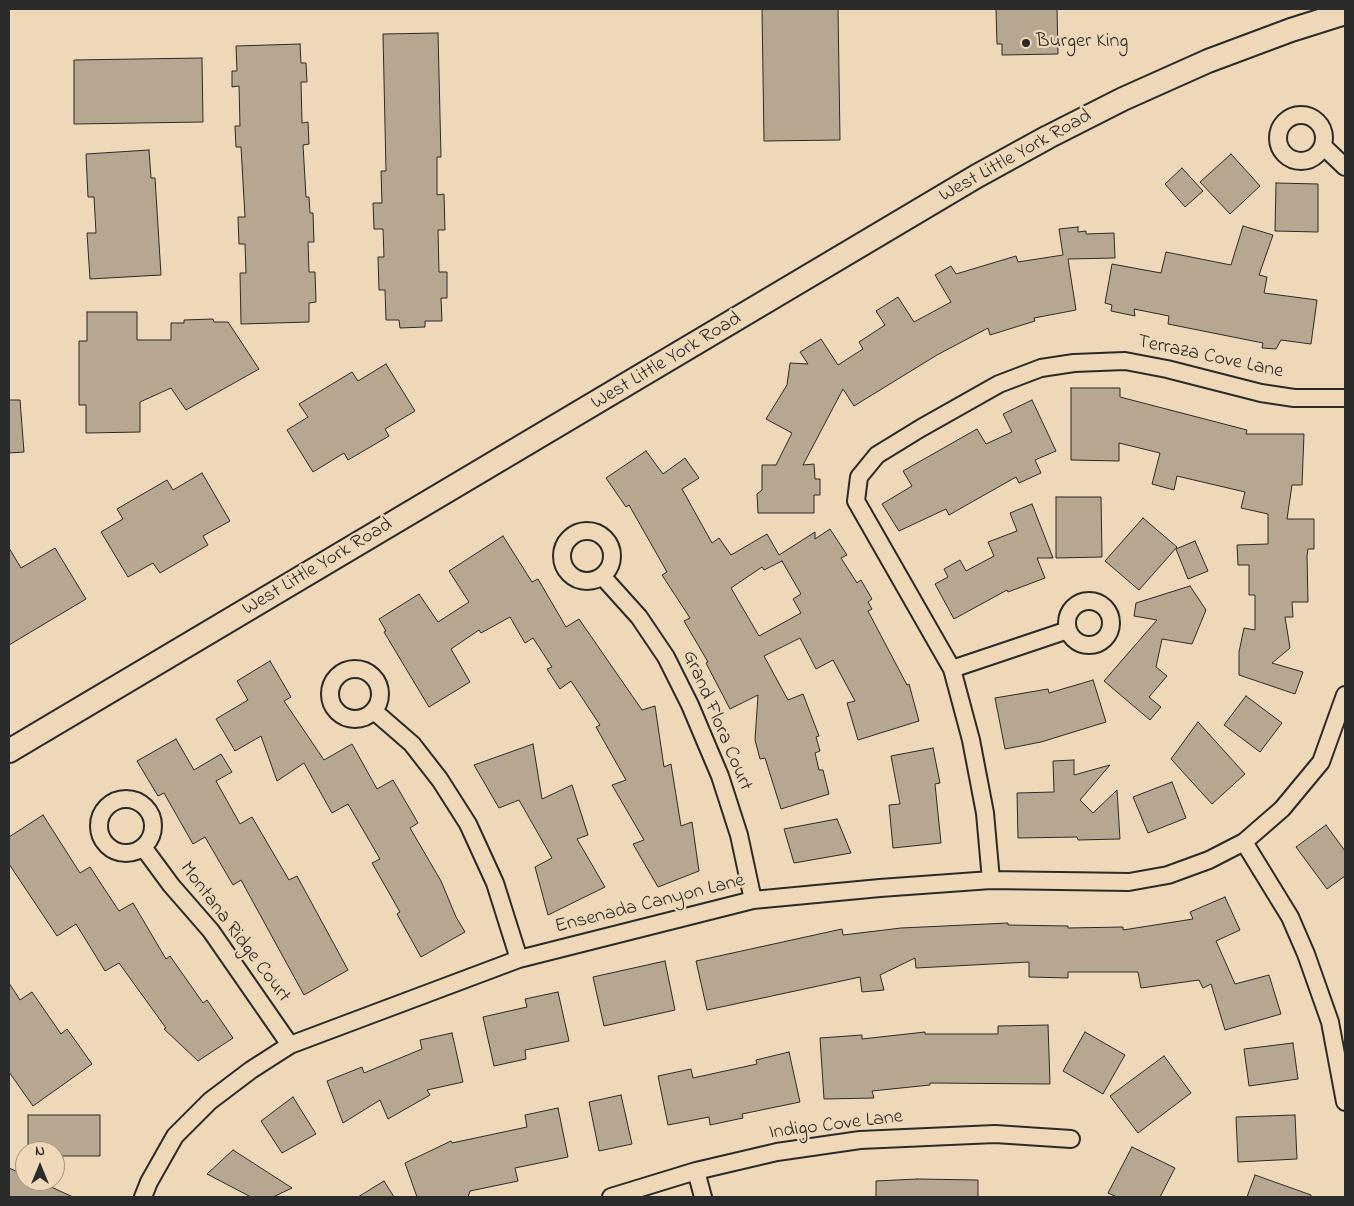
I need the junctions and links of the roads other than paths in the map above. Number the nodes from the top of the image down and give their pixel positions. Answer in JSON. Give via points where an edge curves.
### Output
{"nodes":[{"id":1,"x":1345,"y":13,"type":"edge"},
{"id":2,"x":1323,"y":146,"type":"dead end"},
{"id":3,"x":1345,"y":167,"type":"edge"},
{"id":4,"x":1345,"y":398,"type":"edge"},
{"id":5,"x":602,"y":576,"type":"dead end"},
{"id":6,"x":1068,"y":630,"type":"dead end"},
{"id":7,"x":952,"y":669,"type":"junction"},
{"id":8,"x":1345,"y":695,"type":"edge"},
{"id":9,"x":374,"y":711,"type":"dead end"},
{"id":10,"x":9,"y":752,"type":"edge"},
{"id":11,"x":1244,"y":842,"type":"junction"},
{"id":12,"x":143,"y":847,"type":"dead end"},
{"id":13,"x":991,"y":880,"type":"junction"},
{"id":14,"x":754,"y":900,"type":"junction"},
{"id":15,"x":519,"y":959,"type":"junction"},
{"id":16,"x":290,"y":1045,"type":"junction"},
{"id":17,"x":1345,"y":1102,"type":"edge"},
{"id":18,"x":1071,"y":1139,"type":"dead end"},
{"id":19,"x":696,"y":1170,"type":"junction"},
{"id":20,"x":143,"y":1197,"type":"edge"},
{"id":21,"x":611,"y":1197,"type":"edge"},
{"id":22,"x":703,"y":1197,"type":"edge"}],
"edges":[{"from":1,"to":10,"type":"main road","name":"West Little York Road","via":[[1208,61],[1123,99],[1031,146]]},
{"from":2,"to":3,"type":"street"},
{"from":4,"to":7,"type":"street","name":"Terraza Cove Lane","via":[[1294,398],[1261,393],[1125,361],[1074,363],[1041,368],[999,384],[877,454],[859,477],[856,501]]},
{"from":5,"to":14,"type":"street","name":"Grand Flora Court","via":[[639,617],[666,657],[690,705],[720,776]]},
{"from":6,"to":7,"type":"street"},
{"from":7,"to":13,"type":"street","via":[[971,740],[985,813]]},
{"from":8,"to":11,"type":"street","name":"Ensenada Canyon Lane","via":[[1321,762],[1282,809]]},
{"from":9,"to":15,"type":"street","via":[[412,744],[468,824],[495,883]]},
{"from":11,"to":13,"type":"street","name":"Ensenada Canyon Lane","via":[[1168,876],[1129,882]]},
{"from":11,"to":17,"type":"street","via":[[1290,918],[1306,954],[1330,1022]]},
{"from":12,"to":16,"type":"street","name":"Montana Ridge Court","via":[[211,931]]},
{"from":13,"to":14,"type":"street","name":"Ensenada Canyon Lane"},
{"from":14,"to":15,"type":"street","name":"Ensenada Canyon Lane"},
{"from":15,"to":16,"type":"street","name":"Ensenada Canyon Lane"},
{"from":16,"to":20,"type":"street","name":"Ensenada Canyon Lane","via":[[251,1070],[203,1108],[175,1136]]},
{"from":18,"to":19,"type":"street","name":"Indigo Cove Lane","via":[[995,1134],[860,1140],[777,1152]]},
{"from":19,"to":21,"type":"street","name":"Indigo Cove Lane"},
{"from":19,"to":22,"type":"street"}]}
